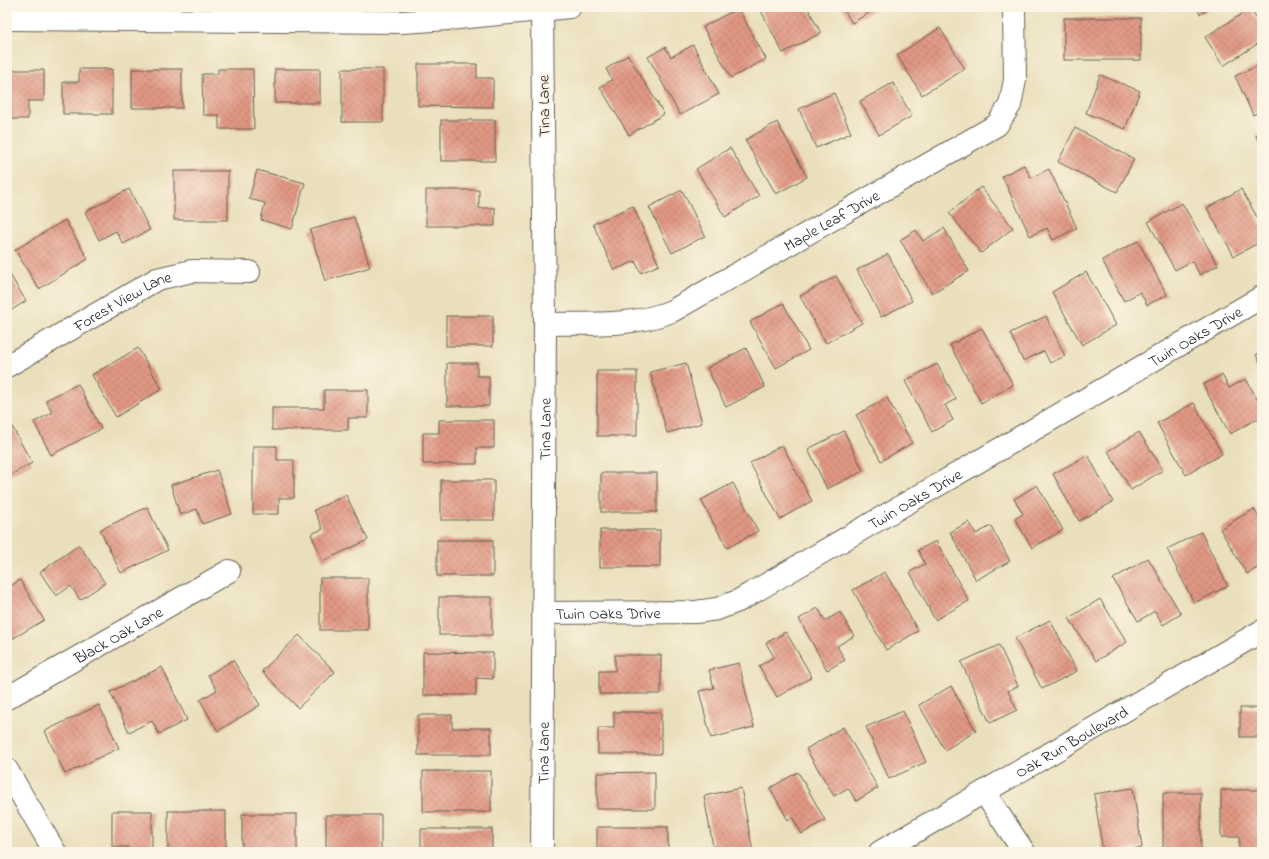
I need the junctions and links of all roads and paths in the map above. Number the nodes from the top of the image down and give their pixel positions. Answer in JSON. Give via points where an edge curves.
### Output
{"nodes":[{"id":1,"x":570,"y":7,"type":"edge"},
{"id":2,"x":1014,"y":7,"type":"edge"},
{"id":3,"x":542,"y":9,"type":"edge"},
{"id":4,"x":262,"y":13,"type":"edge"},
{"id":5,"x":7,"y":19,"type":"edge"},
{"id":6,"x":249,"y":272,"type":"dead end"},
{"id":7,"x":1262,"y":297,"type":"edge"},
{"id":8,"x":545,"y":324,"type":"junction"},
{"id":9,"x":7,"y":366,"type":"edge"},
{"id":10,"x":229,"y":571,"type":"dead end"},
{"id":11,"x":543,"y":613,"type":"junction"},
{"id":12,"x":1262,"y":631,"type":"edge"},
{"id":13,"x":7,"y":698,"type":"edge"},
{"id":14,"x":7,"y":770,"type":"edge"},
{"id":15,"x":984,"y":792,"type":"junction"},
{"id":16,"x":55,"y":852,"type":"edge"},
{"id":17,"x":542,"y":852,"type":"edge"},
{"id":18,"x":880,"y":852,"type":"edge"},
{"id":19,"x":1024,"y":852,"type":"edge"}],
"edges":[{"from":1,"to":3,"type":"street"},
{"from":2,"to":8,"type":"street","name":"Maple Leaf Drive","via":[[1015,80],[1010,105],[997,126],[672,311],[633,322]]},
{"from":3,"to":4,"type":"street","via":[[402,22]]},
{"from":3,"to":8,"type":"street","name":"Tina Lane"},
{"from":4,"to":5,"type":"street"},
{"from":6,"to":9,"type":"street","name":"Forest View Lane","via":[[192,271],[157,279]]},
{"from":7,"to":11,"type":"street","name":"Twin Oaks Drive","via":[[738,601],[717,609],[696,612]]},
{"from":8,"to":11,"type":"street","name":"Tina Lane"},
{"from":10,"to":13,"type":"street","name":"Black Oak Lane"},
{"from":11,"to":17,"type":"street","name":"Tina Lane"},
{"from":12,"to":15,"type":"street","name":"Oak Run Boulevard"},
{"from":14,"to":16,"type":"street"},
{"from":15,"to":18,"type":"street","name":"Oak Run Boulevard"},
{"from":15,"to":19,"type":"street"}]}
